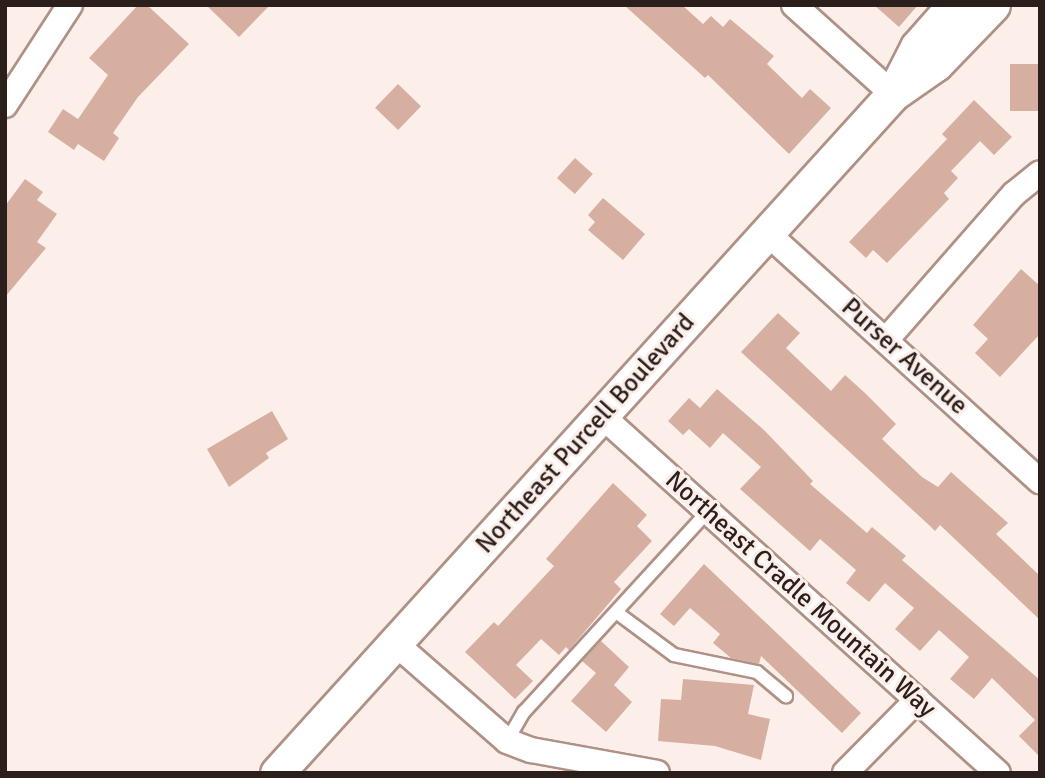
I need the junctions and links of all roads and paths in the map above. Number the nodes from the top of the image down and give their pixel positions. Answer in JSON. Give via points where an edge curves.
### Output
{"nodes":[{"id":1,"x":70,"y":5,"type":"edge"},
{"id":2,"x":794,"y":5,"type":"edge"},
{"id":3,"x":954,"y":5,"type":"edge"},
{"id":4,"x":993,"y":5,"type":"edge"},
{"id":5,"x":893,"y":94,"type":"junction"},
{"id":6,"x":5,"y":105,"type":"edge"},
{"id":7,"x":1040,"y":173,"type":"edge"},
{"id":8,"x":767,"y":233,"type":"junction"},
{"id":9,"x":886,"y":340,"type":"junction"},
{"id":10,"x":602,"y":416,"type":"junction"},
{"id":11,"x":1040,"y":481,"type":"edge"},
{"id":12,"x":707,"y":512,"type":"junction"},
{"id":13,"x":616,"y":612,"type":"junction"},
{"id":14,"x":396,"y":644,"type":"junction"},
{"id":15,"x":786,"y":696,"type":"dead end"},
{"id":16,"x":917,"y":699,"type":"junction"},
{"id":17,"x":507,"y":741,"type":"junction"},
{"id":18,"x":277,"y":773,"type":"edge"},
{"id":19,"x":657,"y":773,"type":"edge"},
{"id":20,"x":845,"y":773,"type":"edge"},
{"id":21,"x":998,"y":773,"type":"edge"}],
"edges":[{"from":1,"to":6,"type":"street"},
{"from":2,"to":5,"type":"street"},
{"from":3,"to":5,"type":"street","name":"Northeast Purcell Boulevard","via":[[916,47]]},
{"from":4,"to":5,"type":"street","name":"Northeast Purcell Boulevard","via":[[936,64]]},
{"from":5,"to":8,"type":"street","name":"Northeast Purcell Boulevard"},
{"from":7,"to":9,"type":"street","via":[[1014,194]]},
{"from":8,"to":9,"type":"street","name":"Purser Avenue"},
{"from":8,"to":10,"type":"street","name":"Northeast Purcell Boulevard"},
{"from":9,"to":11,"type":"street","name":"Purser Avenue"},
{"from":10,"to":12,"type":"street","name":"Northeast Cradle Mountain Way"},
{"from":10,"to":14,"type":"street","name":"Northeast Purcell Boulevard"},
{"from":12,"to":13,"type":"lane"},
{"from":12,"to":16,"type":"street","name":"Northeast Cradle Mountain Way"},
{"from":13,"to":15,"type":"lane","via":[[674,655],[757,672]]},
{"from":13,"to":17,"type":"lane","via":[[524,712]]},
{"from":14,"to":17,"type":"street"},
{"from":14,"to":18,"type":"street","name":"Northeast Purcell Boulevard"},
{"from":16,"to":20,"type":"street"},
{"from":16,"to":21,"type":"street","name":"Northeast Cradle Mountain Way"},
{"from":17,"to":19,"type":"street","via":[[530,750]]}]}
